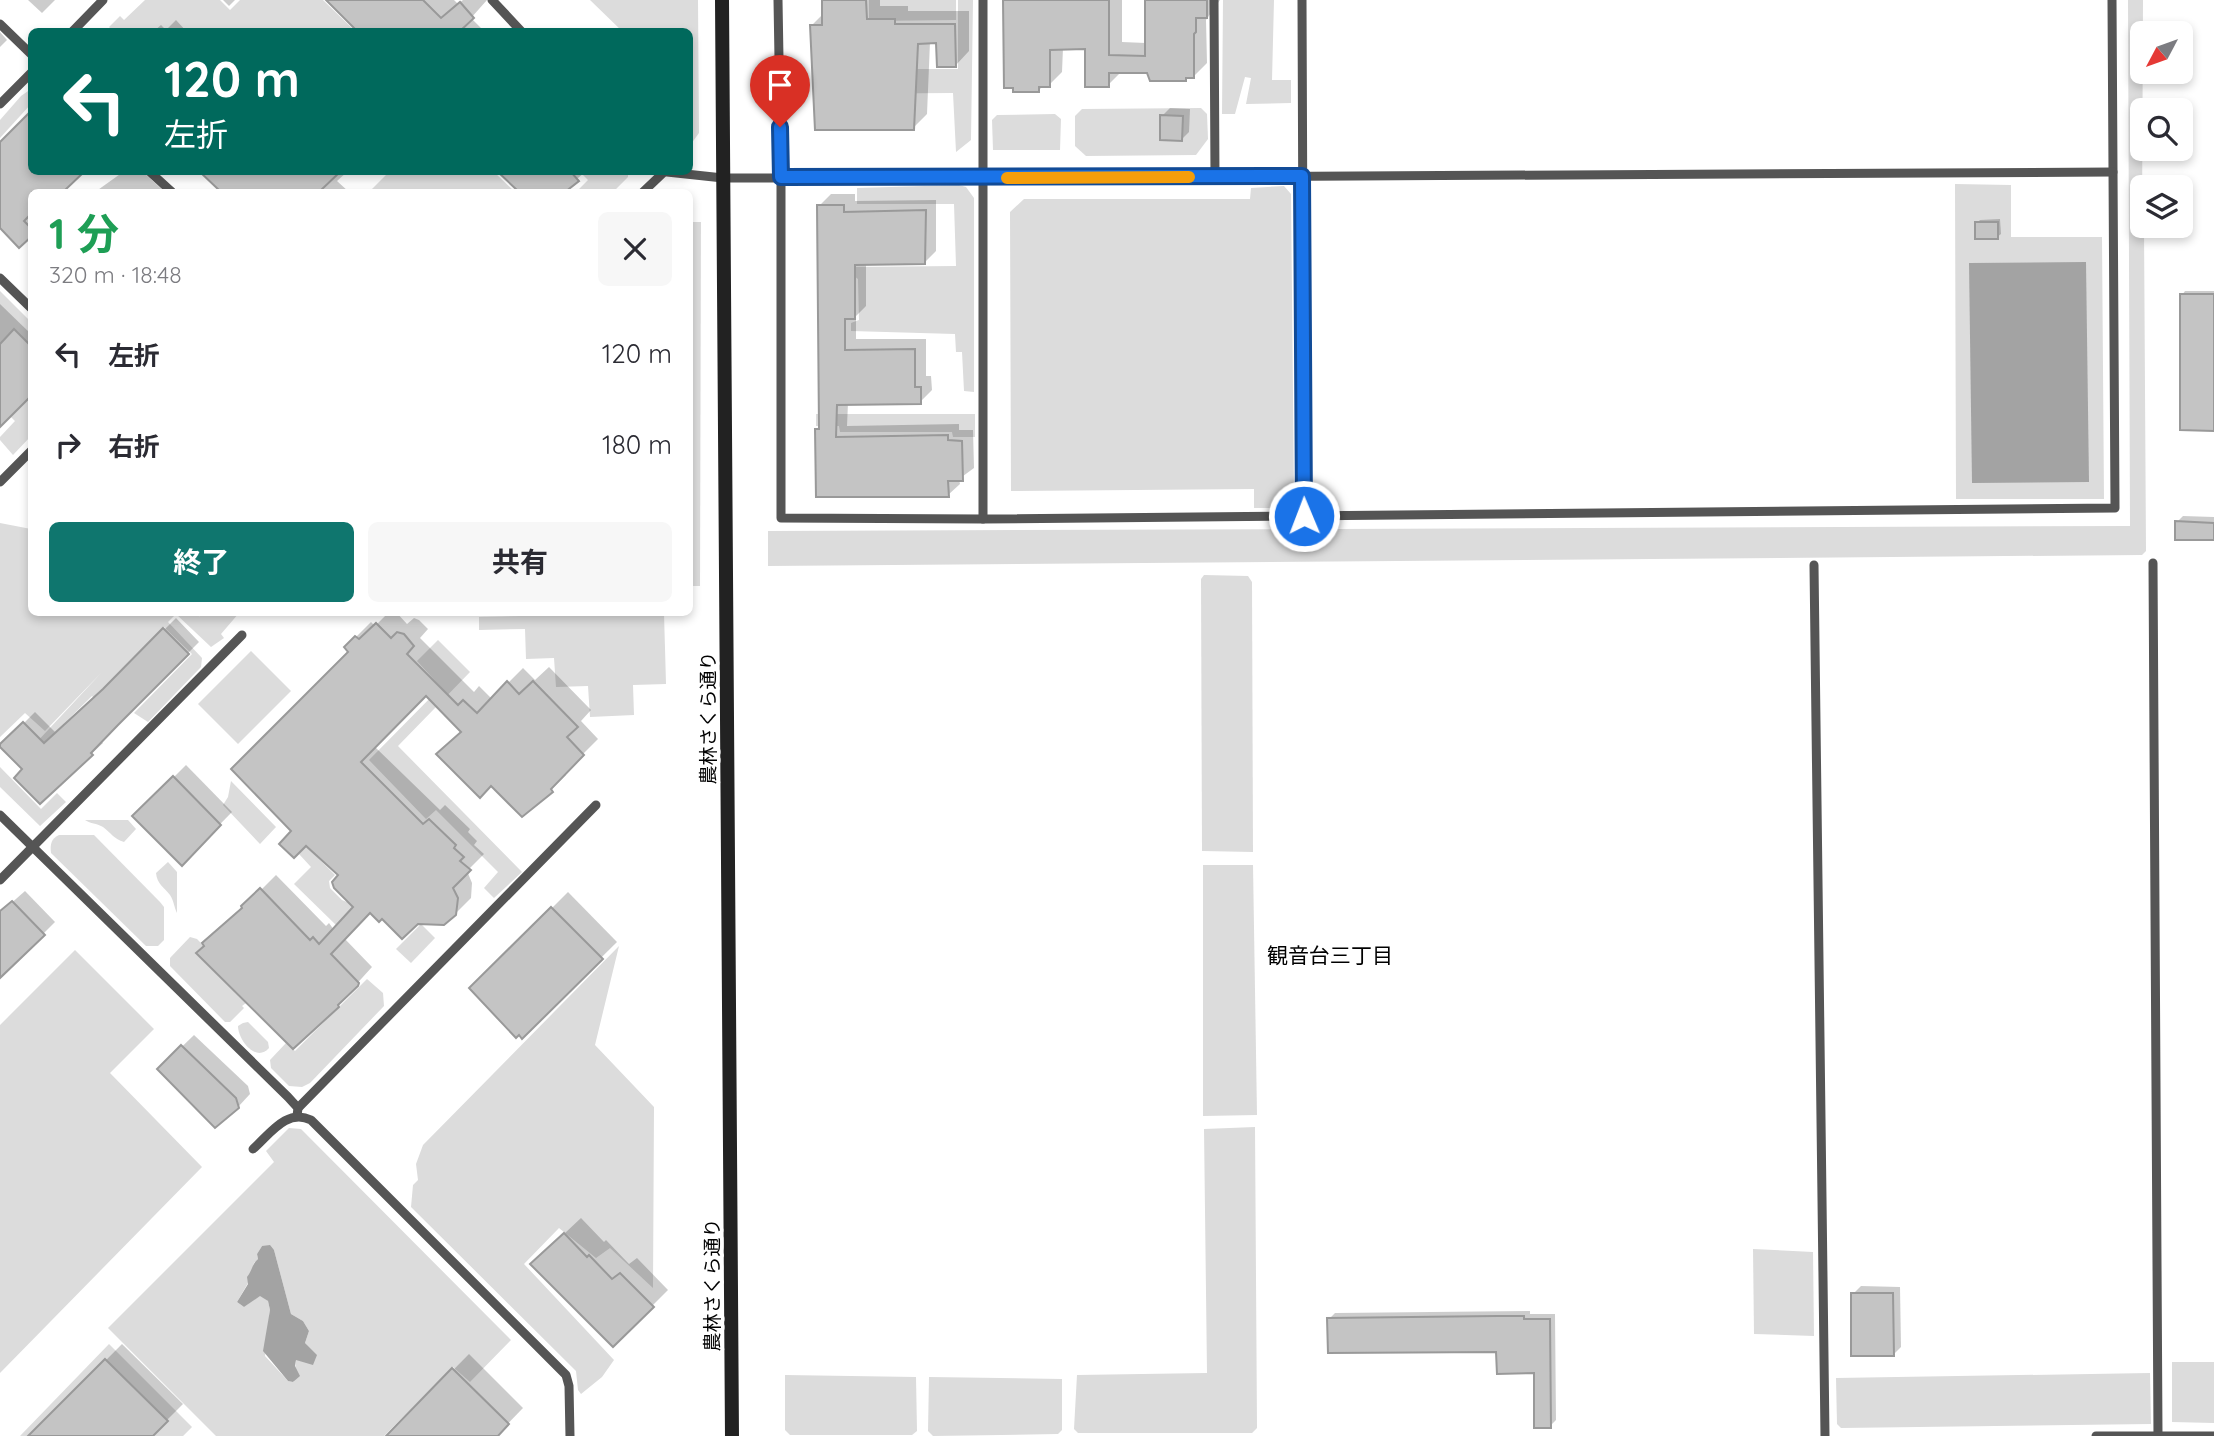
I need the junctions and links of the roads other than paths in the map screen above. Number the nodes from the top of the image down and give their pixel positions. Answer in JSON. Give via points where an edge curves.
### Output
{"nodes":[{"id":1,"x":103,"y":0,"type":"edge"},
{"id":2,"x":492,"y":0,"type":"edge"},
{"id":3,"x":722,"y":0,"type":"edge"},
{"id":4,"x":778,"y":0,"type":"edge"},
{"id":5,"x":983,"y":0,"type":"edge"},
{"id":6,"x":1214,"y":0,"type":"edge"},
{"id":7,"x":1302,"y":0,"type":"edge"},
{"id":8,"x":2112,"y":0,"type":"edge"},
{"id":9,"x":0,"y":23,"type":"edge"},
{"id":10,"x":76,"y":28,"type":"edge"},
{"id":11,"x":518,"y":28,"type":"edge"},
{"id":12,"x":28,"y":51,"type":"edge"},
{"id":13,"x":28,"y":76,"type":"edge"},
{"id":14,"x":0,"y":104,"type":"edge"},
{"id":15,"x":2113,"y":172,"type":"junction"},
{"id":16,"x":153,"y":175,"type":"edge"},
{"id":17,"x":662,"y":175,"type":"edge"},
{"id":18,"x":693,"y":175,"type":"edge"},
{"id":19,"x":1302,"y":176,"type":"junction"},
{"id":20,"x":781,"y":177,"type":"junction"},
{"id":21,"x":1215,"y":177,"type":"junction"},
{"id":22,"x":723,"y":178,"type":"junction"},
{"id":23,"x":984,"y":178,"type":"junction"},
{"id":24,"x":169,"y":189,"type":"edge"},
{"id":25,"x":646,"y":189,"type":"edge"},
{"id":26,"x":0,"y":278,"type":"edge"},
{"id":27,"x":28,"y":305,"type":"edge"},
{"id":28,"x":28,"y":454,"type":"edge"},
{"id":29,"x":0,"y":482,"type":"edge"},
{"id":30,"x":1304,"y":516,"type":"junction"},
{"id":31,"x":983,"y":519,"type":"junction"},
{"id":32,"x":2153,"y":563,"type":"dead end"},
{"id":33,"x":1814,"y":565,"type":"dead end"},
{"id":34,"x":242,"y":635,"type":"dead end"},
{"id":35,"x":596,"y":805,"type":"dead end"},
{"id":36,"x":0,"y":815,"type":"edge"},
{"id":37,"x":33,"y":847,"type":"junction"},
{"id":38,"x":0,"y":880,"type":"edge"},
{"id":39,"x":297,"y":1112,"type":"junction"},
{"id":40,"x":253,"y":1149,"type":"dead end"},
{"id":41,"x":570,"y":1436,"type":"edge"},
{"id":42,"x":732,"y":1436,"type":"edge"},
{"id":43,"x":1825,"y":1436,"type":"edge"},
{"id":44,"x":2096,"y":1436,"type":"edge"},
{"id":45,"x":2158,"y":1436,"type":"edge"},
{"id":46,"x":2214,"y":1436,"type":"edge"}],
"edges":[{"from":1,"to":10,"type":"lane"},
{"from":2,"to":11,"type":"lane"},
{"from":3,"to":22,"type":"street","name":"農林さくら通り"},
{"from":4,"to":20,"type":"lane"},
{"from":5,"to":23,"type":"lane"},
{"from":6,"to":21,"type":"lane"},
{"from":7,"to":19,"type":"lane"},
{"from":8,"to":15,"type":"lane"},
{"from":9,"to":12,"type":"lane"},
{"from":13,"to":14,"type":"lane"},
{"from":15,"to":19,"type":"lane"},
{"from":15,"to":30,"type":"lane","via":[[2115,508]]},
{"from":16,"to":24,"type":"lane"},
{"from":17,"to":25,"type":"lane"},
{"from":18,"to":22,"type":"lane"},
{"from":19,"to":21,"type":"lane"},
{"from":19,"to":30,"type":"lane"},
{"from":20,"to":22,"type":"lane"},
{"from":20,"to":23,"type":"lane"},
{"from":20,"to":31,"type":"lane","via":[[780,519]]},
{"from":21,"to":23,"type":"lane"},
{"from":22,"to":42,"type":"street","name":"農林さくら通り"},
{"from":23,"to":31,"type":"lane"},
{"from":26,"to":27,"type":"lane"},
{"from":28,"to":29,"type":"lane"},
{"from":30,"to":31,"type":"lane"},
{"from":32,"to":45,"type":"lane"},
{"from":33,"to":43,"type":"lane"},
{"from":34,"to":37,"type":"lane"},
{"from":35,"to":39,"type":"lane"},
{"from":36,"to":37,"type":"lane"},
{"from":37,"to":38,"type":"lane"},
{"from":37,"to":39,"type":"lane"},
{"from":39,"to":40,"type":"lane"},
{"from":39,"to":41,"type":"lane","via":[[311,1120],[566,1375]]},
{"from":44,"to":45,"type":"lane"},
{"from":45,"to":46,"type":"lane"}]}
